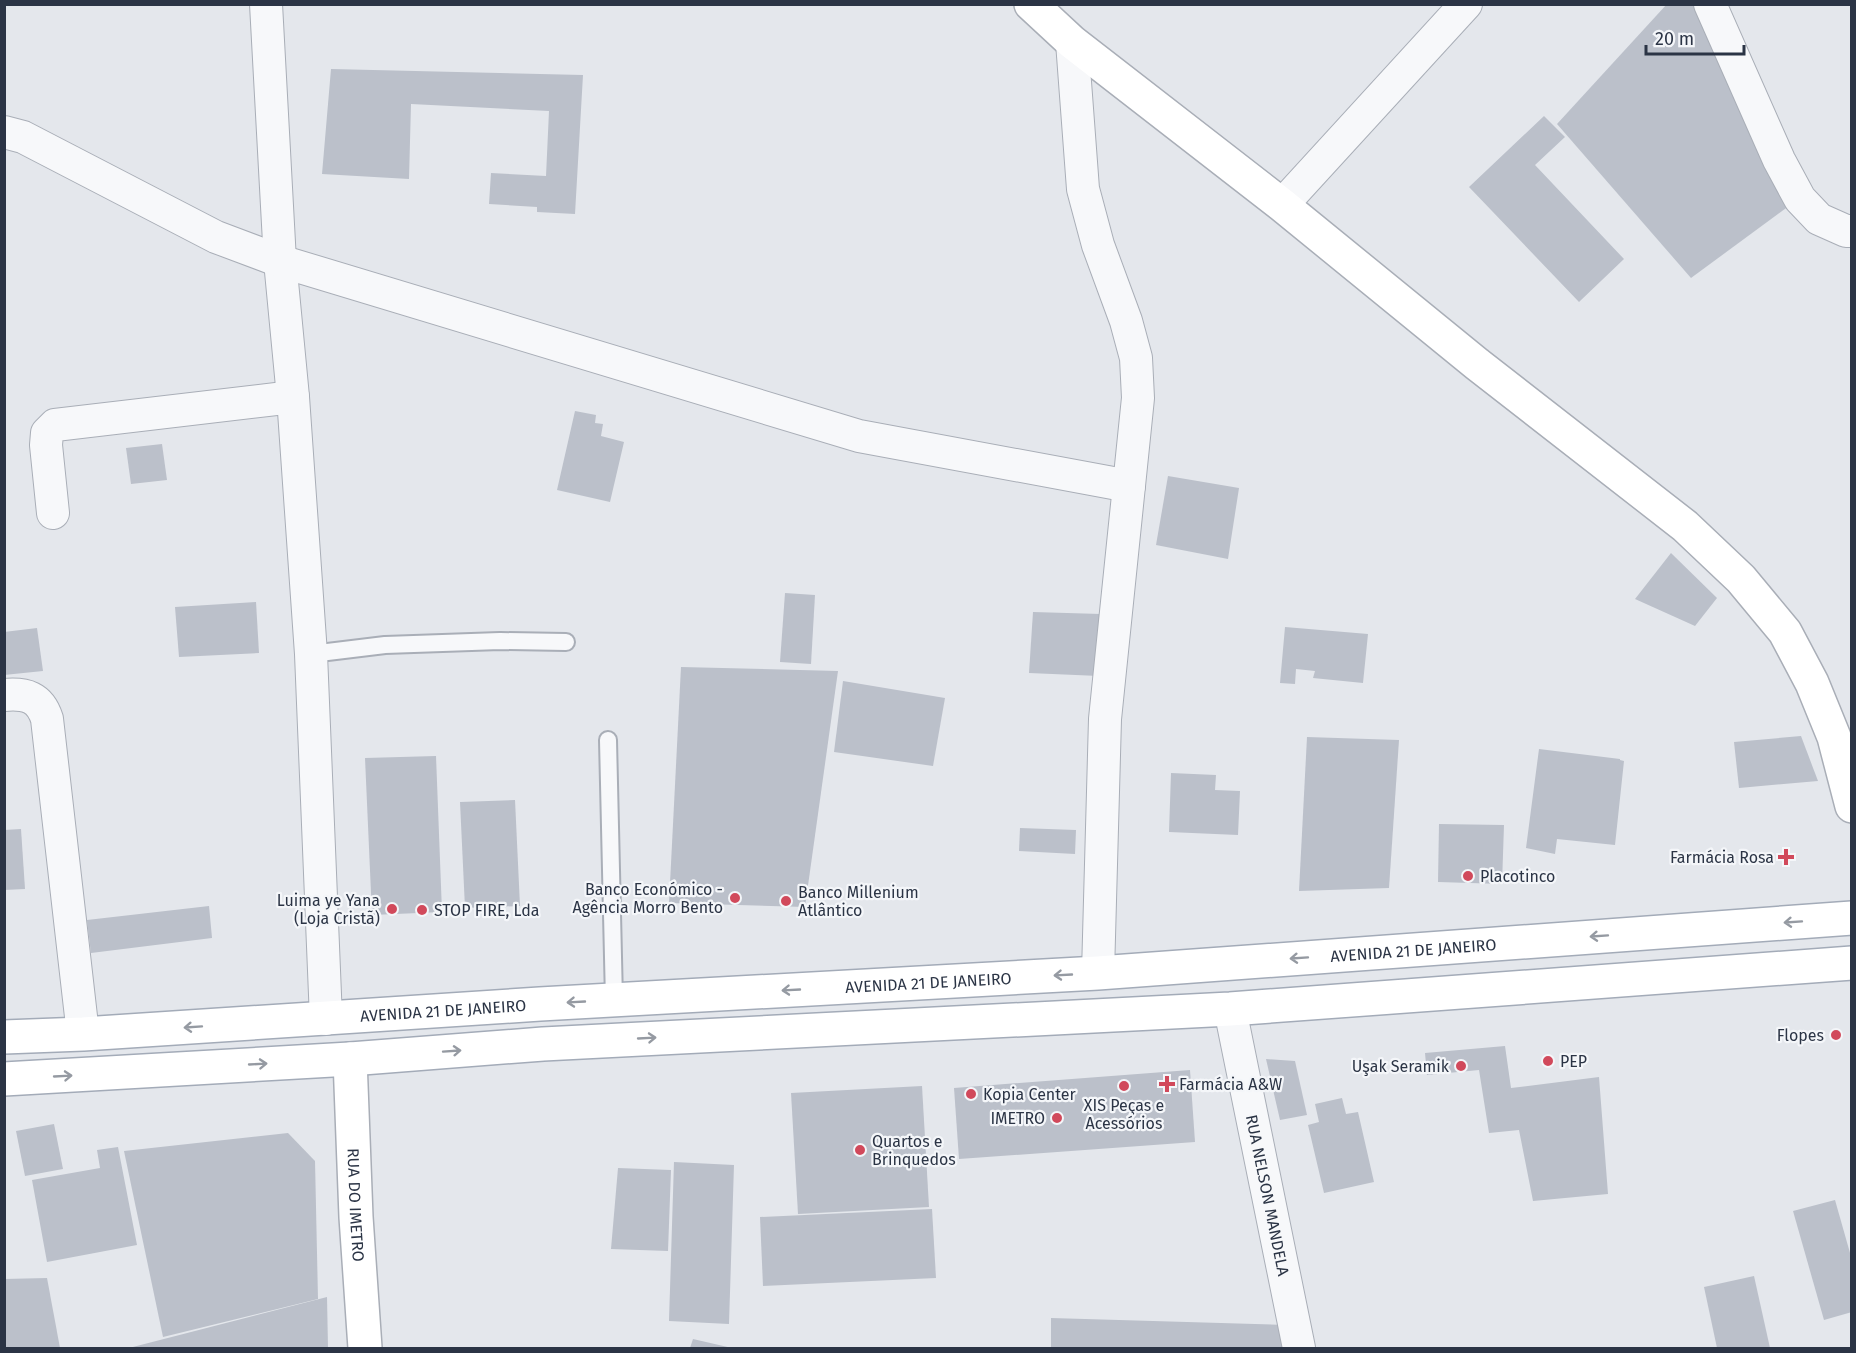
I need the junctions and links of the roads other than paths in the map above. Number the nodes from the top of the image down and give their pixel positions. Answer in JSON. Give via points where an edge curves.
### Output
{"nodes":[{"id":1,"x":266,"y":4,"type":"edge"},
{"id":2,"x":1466,"y":4,"type":"edge"},
{"id":3,"x":1710,"y":4,"type":"edge"},
{"id":4,"x":1042,"y":8,"type":"edge"},
{"id":5,"x":1072,"y":42,"type":"junction"},
{"id":6,"x":4,"y":132,"type":"edge"},
{"id":7,"x":1282,"y":205,"type":"junction"},
{"id":8,"x":1851,"y":231,"type":"edge"},
{"id":9,"x":279,"y":261,"type":"junction"},
{"id":10,"x":293,"y":397,"type":"junction"},
{"id":11,"x":1129,"y":486,"type":"junction"},
{"id":12,"x":53,"y":513,"type":"dead end"},
{"id":13,"x":567,"y":642,"type":"dead end"},
{"id":14,"x":311,"y":654,"type":"junction"},
{"id":15,"x":4,"y":695,"type":"edge"},
{"id":16,"x":608,"y":740,"type":"dead end"},
{"id":17,"x":1851,"y":806,"type":"edge"},
{"id":18,"x":1851,"y":918,"type":"edge"},
{"id":19,"x":1851,"y":963,"type":"edge"},
{"id":20,"x":1098,"y":973,"type":"junction"},
{"id":21,"x":614,"y":1000,"type":"junction"},
{"id":22,"x":1230,"y":1009,"type":"junction"},
{"id":23,"x":326,"y":1019,"type":"junction"},
{"id":24,"x":83,"y":1034,"type":"junction"},
{"id":25,"x":4,"y":1037,"type":"edge"},
{"id":26,"x":350,"y":1059,"type":"junction"},
{"id":27,"x":4,"y":1079,"type":"edge"},
{"id":28,"x":365,"y":1348,"type":"edge"},
{"id":29,"x":1299,"y":1348,"type":"edge"}],
"edges":[{"from":1,"to":9,"type":"street"},
{"from":2,"to":7,"type":"street"},
{"from":3,"to":8,"type":"street","via":[[1800,199],[1819,219]]},
{"from":4,"to":5,"type":"main road"},
{"from":5,"to":7,"type":"main road"},
{"from":5,"to":11,"type":"street","via":[[1083,189],[1136,358],[1138,398]]},
{"from":6,"to":9,"type":"street","via":[[23,137],[216,237]]},
{"from":7,"to":17,"type":"main road","via":[[1685,526],[1742,579],[1785,632],[1812,683],[1834,737]]},
{"from":9,"to":10,"type":"street"},
{"from":9,"to":11,"type":"street","via":[[859,436]]},
{"from":10,"to":12,"type":"street","via":[[55,425],[47,433],[46,444]]},
{"from":10,"to":14,"type":"street"},
{"from":11,"to":20,"type":"street","via":[[1105,719]]},
{"from":13,"to":14,"type":"lane","via":[[385,645]]},
{"from":14,"to":23,"type":"street"},
{"from":15,"to":24,"type":"street","via":[[33,699],[43,707],[47,719]]},
{"from":16,"to":21,"type":"lane"},
{"from":18,"to":20,"type":"main road","name":"AVENIDA 21 DE JANEIRO","one_way":true},
{"from":19,"to":22,"type":"main road"},
{"from":20,"to":21,"type":"main road","name":"AVENIDA 21 DE JANEIRO","one_way":true},
{"from":21,"to":23,"type":"main road","name":"AVENIDA 21 DE JANEIRO","one_way":true},
{"from":26,"to":22,"type":"main road","one_way":true,"via":[[543,1044]]},
{"from":22,"to":29,"type":"street","name":"RUA NELSON MANDELA"},
{"from":23,"to":24,"type":"main road","name":"AVENIDA 21 DE JANEIRO","one_way":true},
{"from":24,"to":25,"type":"main road","name":"AVENIDA 21 DE JANEIRO"},
{"from":27,"to":26,"type":"main road","one_way":true},
{"from":26,"to":28,"type":"main road","name":"RUA DO IMETRO"}]}
